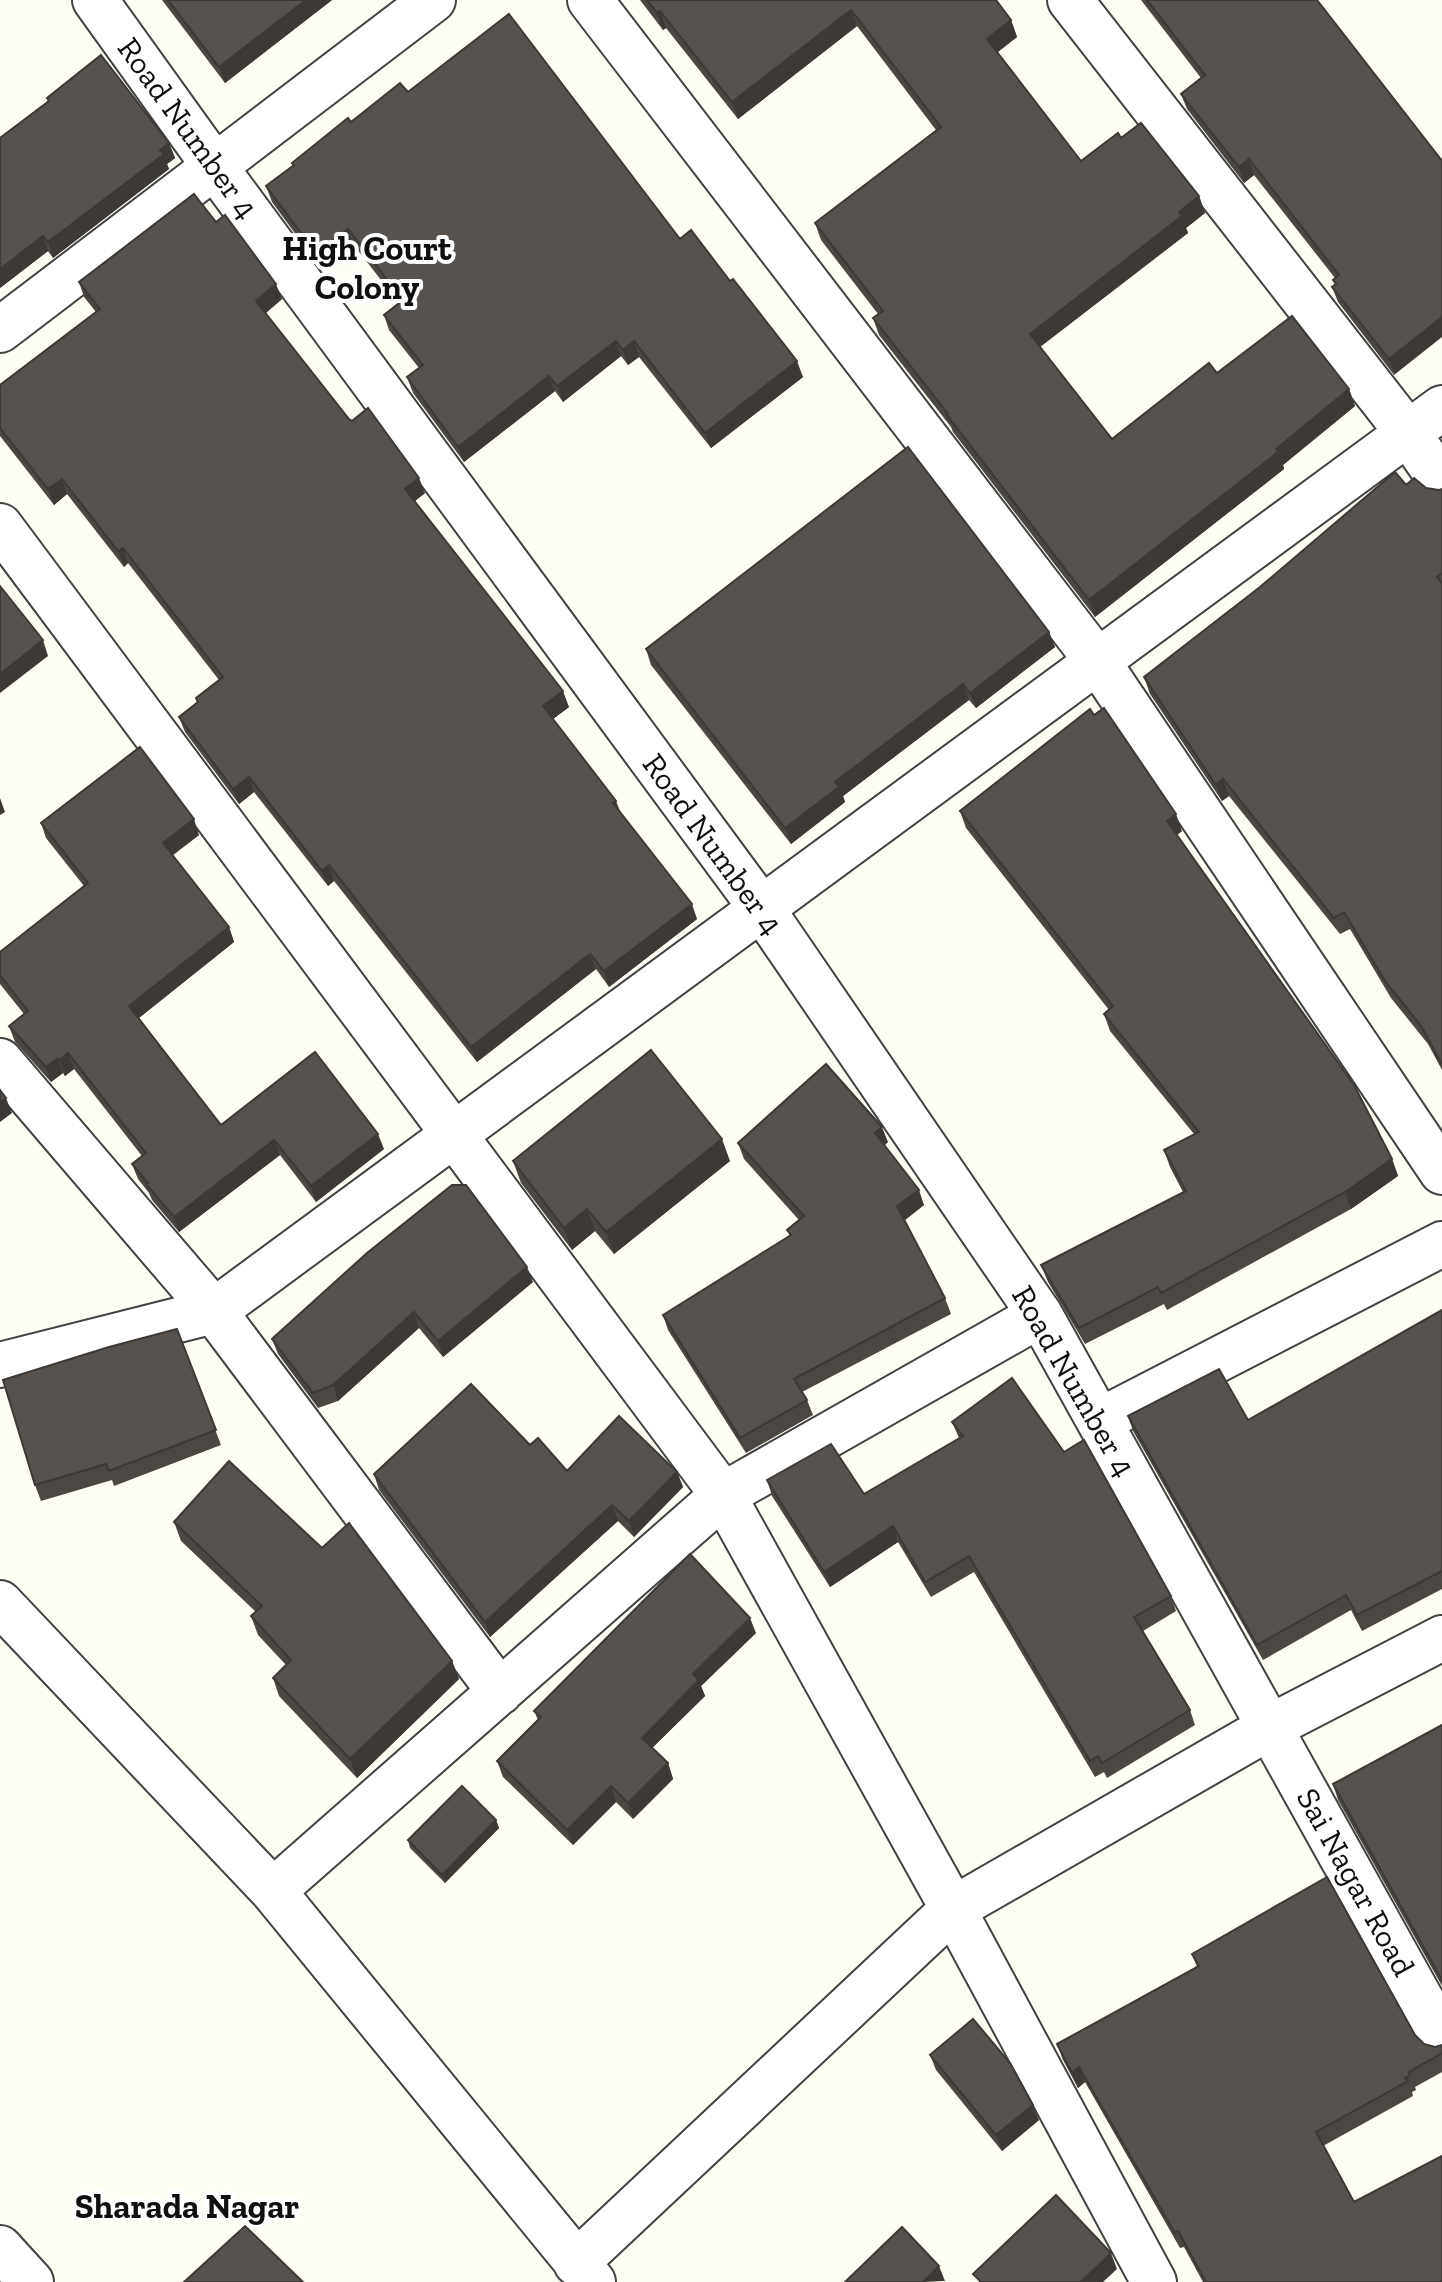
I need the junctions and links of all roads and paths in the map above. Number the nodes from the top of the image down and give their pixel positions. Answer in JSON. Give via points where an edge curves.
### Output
{"nodes":[{"id":1,"x":95,"y":0,"type":"edge"},
{"id":2,"x":433,"y":0,"type":"edge"},
{"id":3,"x":590,"y":0,"type":"edge"},
{"id":4,"x":1070,"y":0,"type":"edge"},
{"id":5,"x":215,"y":167,"type":"junction"},
{"id":6,"x":0,"y":330,"type":"edge"},
{"id":7,"x":1425,"y":421,"type":"edge"},
{"id":8,"x":1442,"y":482,"type":"edge"},
{"id":9,"x":0,"y":526,"type":"edge"},
{"id":10,"x":1098,"y":662,"type":"junction"},
{"id":11,"x":762,"y":909,"type":"junction"},
{"id":12,"x":0,"y":1061,"type":"edge"},
{"id":13,"x":454,"y":1135,"type":"junction"},
{"id":14,"x":1442,"y":1172,"type":"edge"},
{"id":15,"x":1442,"y":1244,"type":"edge"},
{"id":16,"x":214,"y":1311,"type":"junction"},
{"id":17,"x":1040,"y":1315,"type":"junction"},
{"id":18,"x":0,"y":1365,"type":"edge"},
{"id":19,"x":1099,"y":1421,"type":"junction"},
{"id":20,"x":723,"y":1495,"type":"junction"},
{"id":21,"x":0,"y":1603,"type":"edge"},
{"id":22,"x":1442,"y":1638,"type":"edge"},
{"id":23,"x":500,"y":1692,"type":"junction"},
{"id":24,"x":1270,"y":1727,"type":"junction"},
{"id":25,"x":273,"y":1891,"type":"junction"},
{"id":26,"x":953,"y":1909,"type":"junction"},
{"id":27,"x":1442,"y":2037,"type":"edge"},
{"id":28,"x":0,"y":2248,"type":"edge"},
{"id":29,"x":585,"y":2273,"type":"edge"},
{"id":30,"x":1149,"y":2280,"type":"edge"},
{"id":31,"x":31,"y":2282,"type":"edge"}],
"edges":[{"from":1,"to":5,"type":"street","name":"Road Number 4"},
{"from":2,"to":5,"type":"street"},
{"from":3,"to":10,"type":"street"},
{"from":4,"to":7,"type":"street"},
{"from":5,"to":6,"type":"street"},
{"from":5,"to":11,"type":"street","name":"Road Number 4"},
{"from":7,"to":8,"type":"street"},
{"from":7,"to":10,"type":"street"},
{"from":9,"to":13,"type":"street"},
{"from":10,"to":11,"type":"street"},
{"from":10,"to":14,"type":"street"},
{"from":11,"to":13,"type":"street"},
{"from":11,"to":17,"type":"street","name":"Road Number 4"},
{"from":12,"to":16,"type":"street"},
{"from":13,"to":16,"type":"street"},
{"from":13,"to":20,"type":"street"},
{"from":15,"to":19,"type":"street"},
{"from":16,"to":18,"type":"street"},
{"from":16,"to":23,"type":"street"},
{"from":17,"to":19,"type":"street","name":"Road Number 4"},
{"from":17,"to":20,"type":"street"},
{"from":19,"to":24,"type":"street","name":"Road Number 4"},
{"from":20,"to":23,"type":"street"},
{"from":20,"to":26,"type":"street"},
{"from":21,"to":25,"type":"street"},
{"from":22,"to":24,"type":"street"},
{"from":23,"to":25,"type":"street"},
{"from":24,"to":26,"type":"street"},
{"from":24,"to":27,"type":"street","name":"Sai Nagar Road"},
{"from":25,"to":29,"type":"street"},
{"from":26,"to":29,"type":"street"},
{"from":26,"to":30,"type":"street"},
{"from":28,"to":31,"type":"street"}]}
